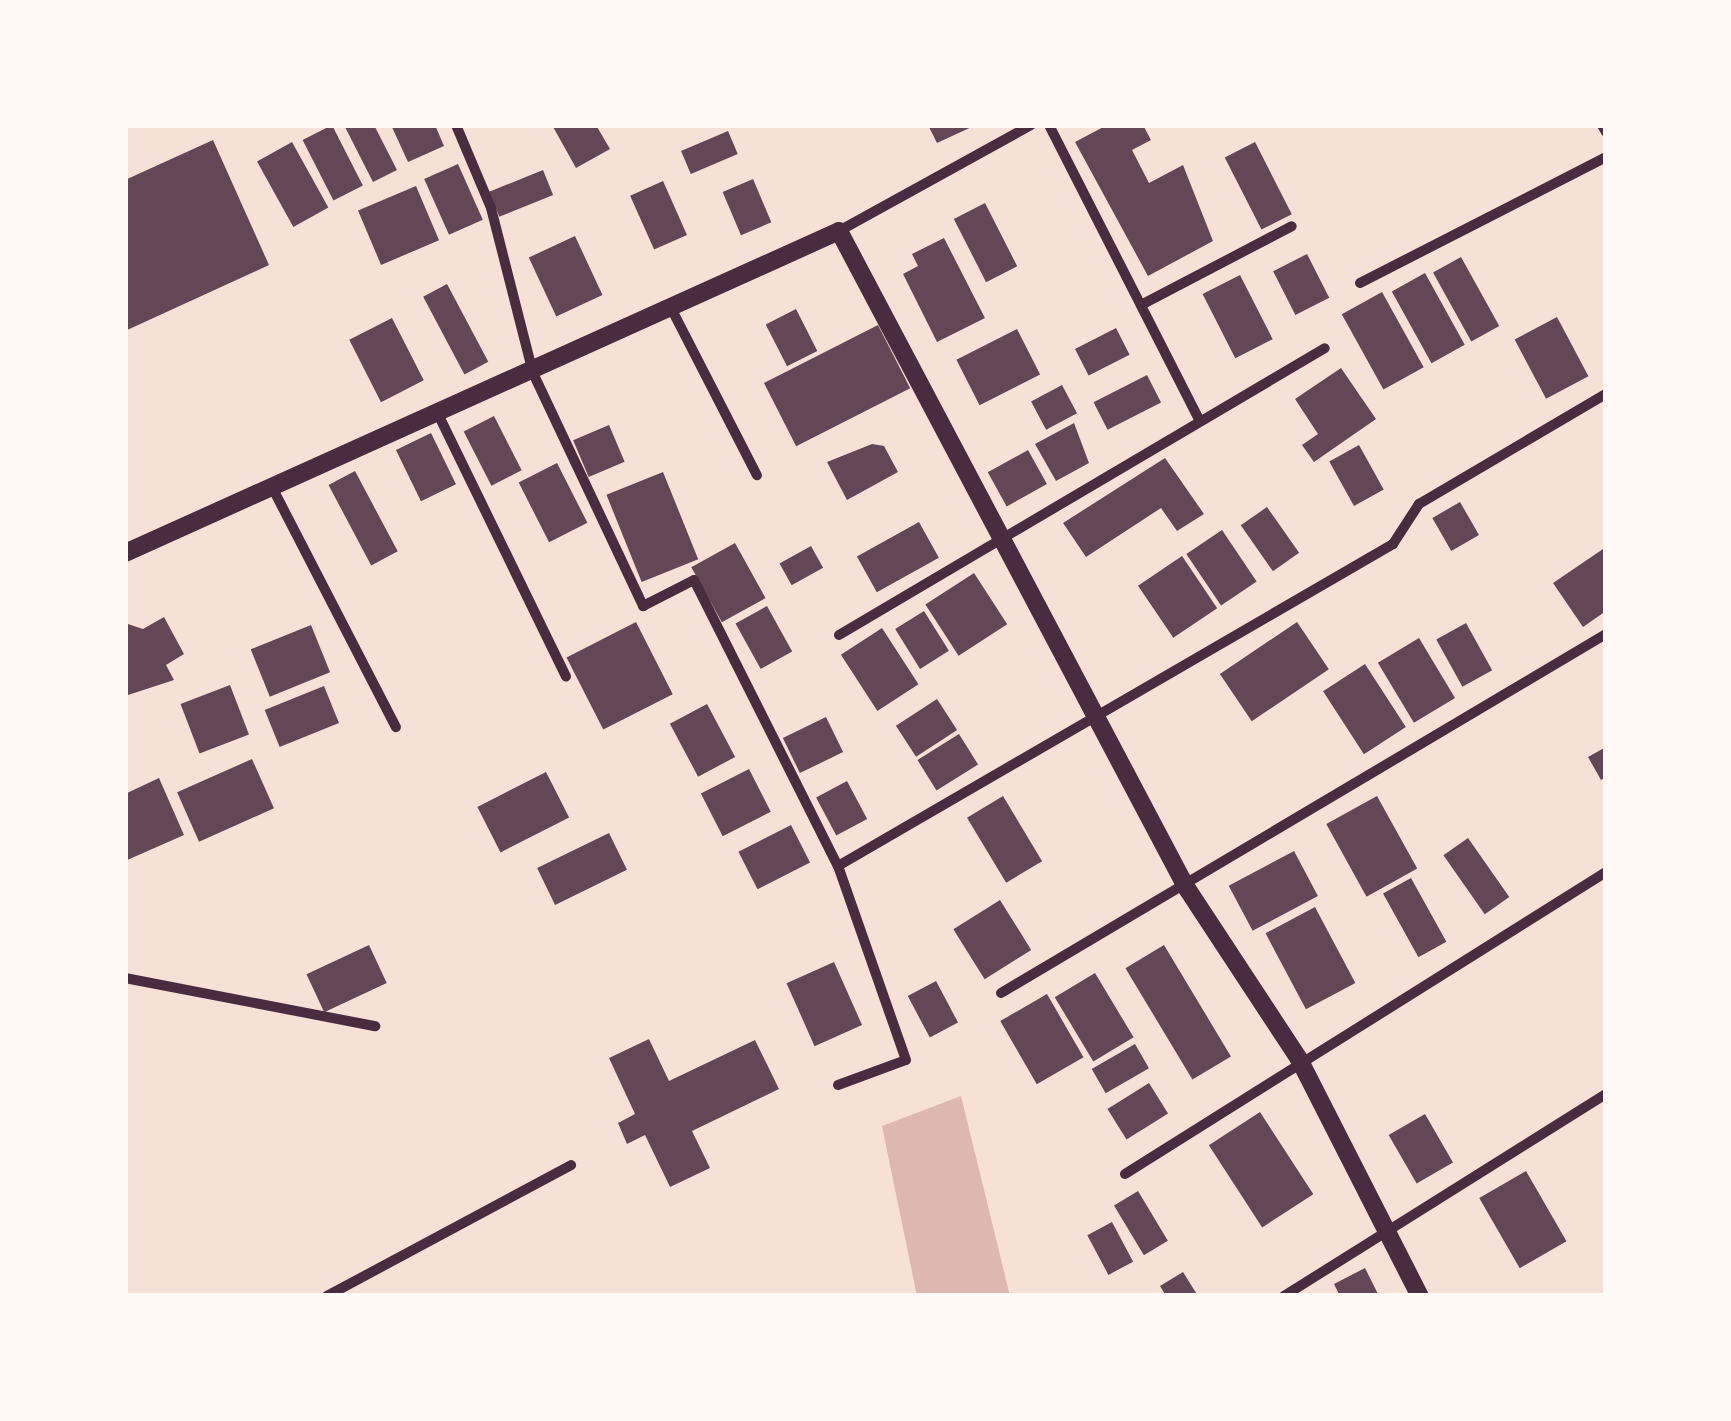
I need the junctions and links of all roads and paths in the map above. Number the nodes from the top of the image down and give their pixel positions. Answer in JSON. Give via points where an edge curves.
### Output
{"nodes":[{"id":1,"x":456,"y":125,"type":"edge"},
{"id":2,"x":1031,"y":125,"type":"edge"},
{"id":3,"x":1049,"y":125,"type":"edge"},
{"id":4,"x":1602,"y":125,"type":"edge"},
{"id":5,"x":1606,"y":132,"type":"edge"},
{"id":6,"x":1606,"y":157,"type":"edge"},
{"id":7,"x":1292,"y":226,"type":"dead end"},
{"id":8,"x":839,"y":231,"type":"junction"},
{"id":9,"x":1360,"y":283,"type":"dead end"},
{"id":10,"x":1142,"y":306,"type":"junction"},
{"id":11,"x":670,"y":308,"type":"junction"},
{"id":12,"x":1325,"y":348,"type":"dead end"},
{"id":13,"x":534,"y":374,"type":"junction"},
{"id":14,"x":1606,"y":394,"type":"edge"},
{"id":15,"x":438,"y":414,"type":"junction"},
{"id":16,"x":1199,"y":419,"type":"junction"},
{"id":17,"x":757,"y":475,"type":"dead end"},
{"id":18,"x":273,"y":489,"type":"junction"},
{"id":19,"x":1006,"y":536,"type":"junction"},
{"id":20,"x":125,"y":553,"type":"edge"},
{"id":21,"x":839,"y":634,"type":"dead end"},
{"id":22,"x":1606,"y":634,"type":"edge"},
{"id":23,"x":566,"y":677,"type":"dead end"},
{"id":24,"x":1096,"y":713,"type":"junction"},
{"id":25,"x":396,"y":727,"type":"dead end"},
{"id":26,"x":838,"y":866,"type":"junction"},
{"id":27,"x":1606,"y":872,"type":"edge"},
{"id":28,"x":1186,"y":886,"type":"junction"},
{"id":29,"x":125,"y":978,"type":"edge"},
{"id":30,"x":1001,"y":993,"type":"dead end"},
{"id":31,"x":375,"y":1026,"type":"dead end"},
{"id":32,"x":1298,"y":1058,"type":"junction"},
{"id":33,"x":838,"y":1085,"type":"dead end"},
{"id":34,"x":1606,"y":1094,"type":"edge"},
{"id":35,"x":571,"y":1165,"type":"dead end"},
{"id":36,"x":1125,"y":1174,"type":"dead end"},
{"id":37,"x":1390,"y":1226,"type":"junction"},
{"id":38,"x":328,"y":1296,"type":"edge"},
{"id":39,"x":1284,"y":1296,"type":"edge"},
{"id":40,"x":1420,"y":1296,"type":"edge"}],
"edges":[{"from":1,"to":13,"type":"street","via":[[490,208]]},
{"from":2,"to":8,"type":"street"},
{"from":3,"to":10,"type":"street"},
{"from":4,"to":5,"type":"street"},
{"from":6,"to":9,"type":"street"},
{"from":7,"to":10,"type":"street"},
{"from":8,"to":11,"type":"street"},
{"from":8,"to":19,"type":"street"},
{"from":10,"to":16,"type":"street"},
{"from":11,"to":13,"type":"street"},
{"from":11,"to":17,"type":"street"},
{"from":12,"to":16,"type":"street"},
{"from":13,"to":15,"type":"street"},
{"from":13,"to":26,"type":"street","via":[[643,606],[694,580]]},
{"from":14,"to":24,"type":"street","via":[[1419,504],[1394,544]]},
{"from":15,"to":18,"type":"street"},
{"from":15,"to":23,"type":"street"},
{"from":16,"to":19,"type":"street"},
{"from":18,"to":20,"type":"street"},
{"from":18,"to":25,"type":"street"},
{"from":19,"to":21,"type":"street"},
{"from":19,"to":24,"type":"street"},
{"from":22,"to":28,"type":"street"},
{"from":24,"to":26,"type":"street"},
{"from":24,"to":28,"type":"street"},
{"from":26,"to":33,"type":"street","via":[[906,1060]]},
{"from":27,"to":32,"type":"street"},
{"from":28,"to":30,"type":"street"},
{"from":28,"to":32,"type":"street"},
{"from":29,"to":31,"type":"street"},
{"from":32,"to":36,"type":"street"},
{"from":32,"to":37,"type":"street"},
{"from":34,"to":37,"type":"street"},
{"from":35,"to":38,"type":"street"},
{"from":37,"to":39,"type":"street"},
{"from":37,"to":40,"type":"street"}]}
